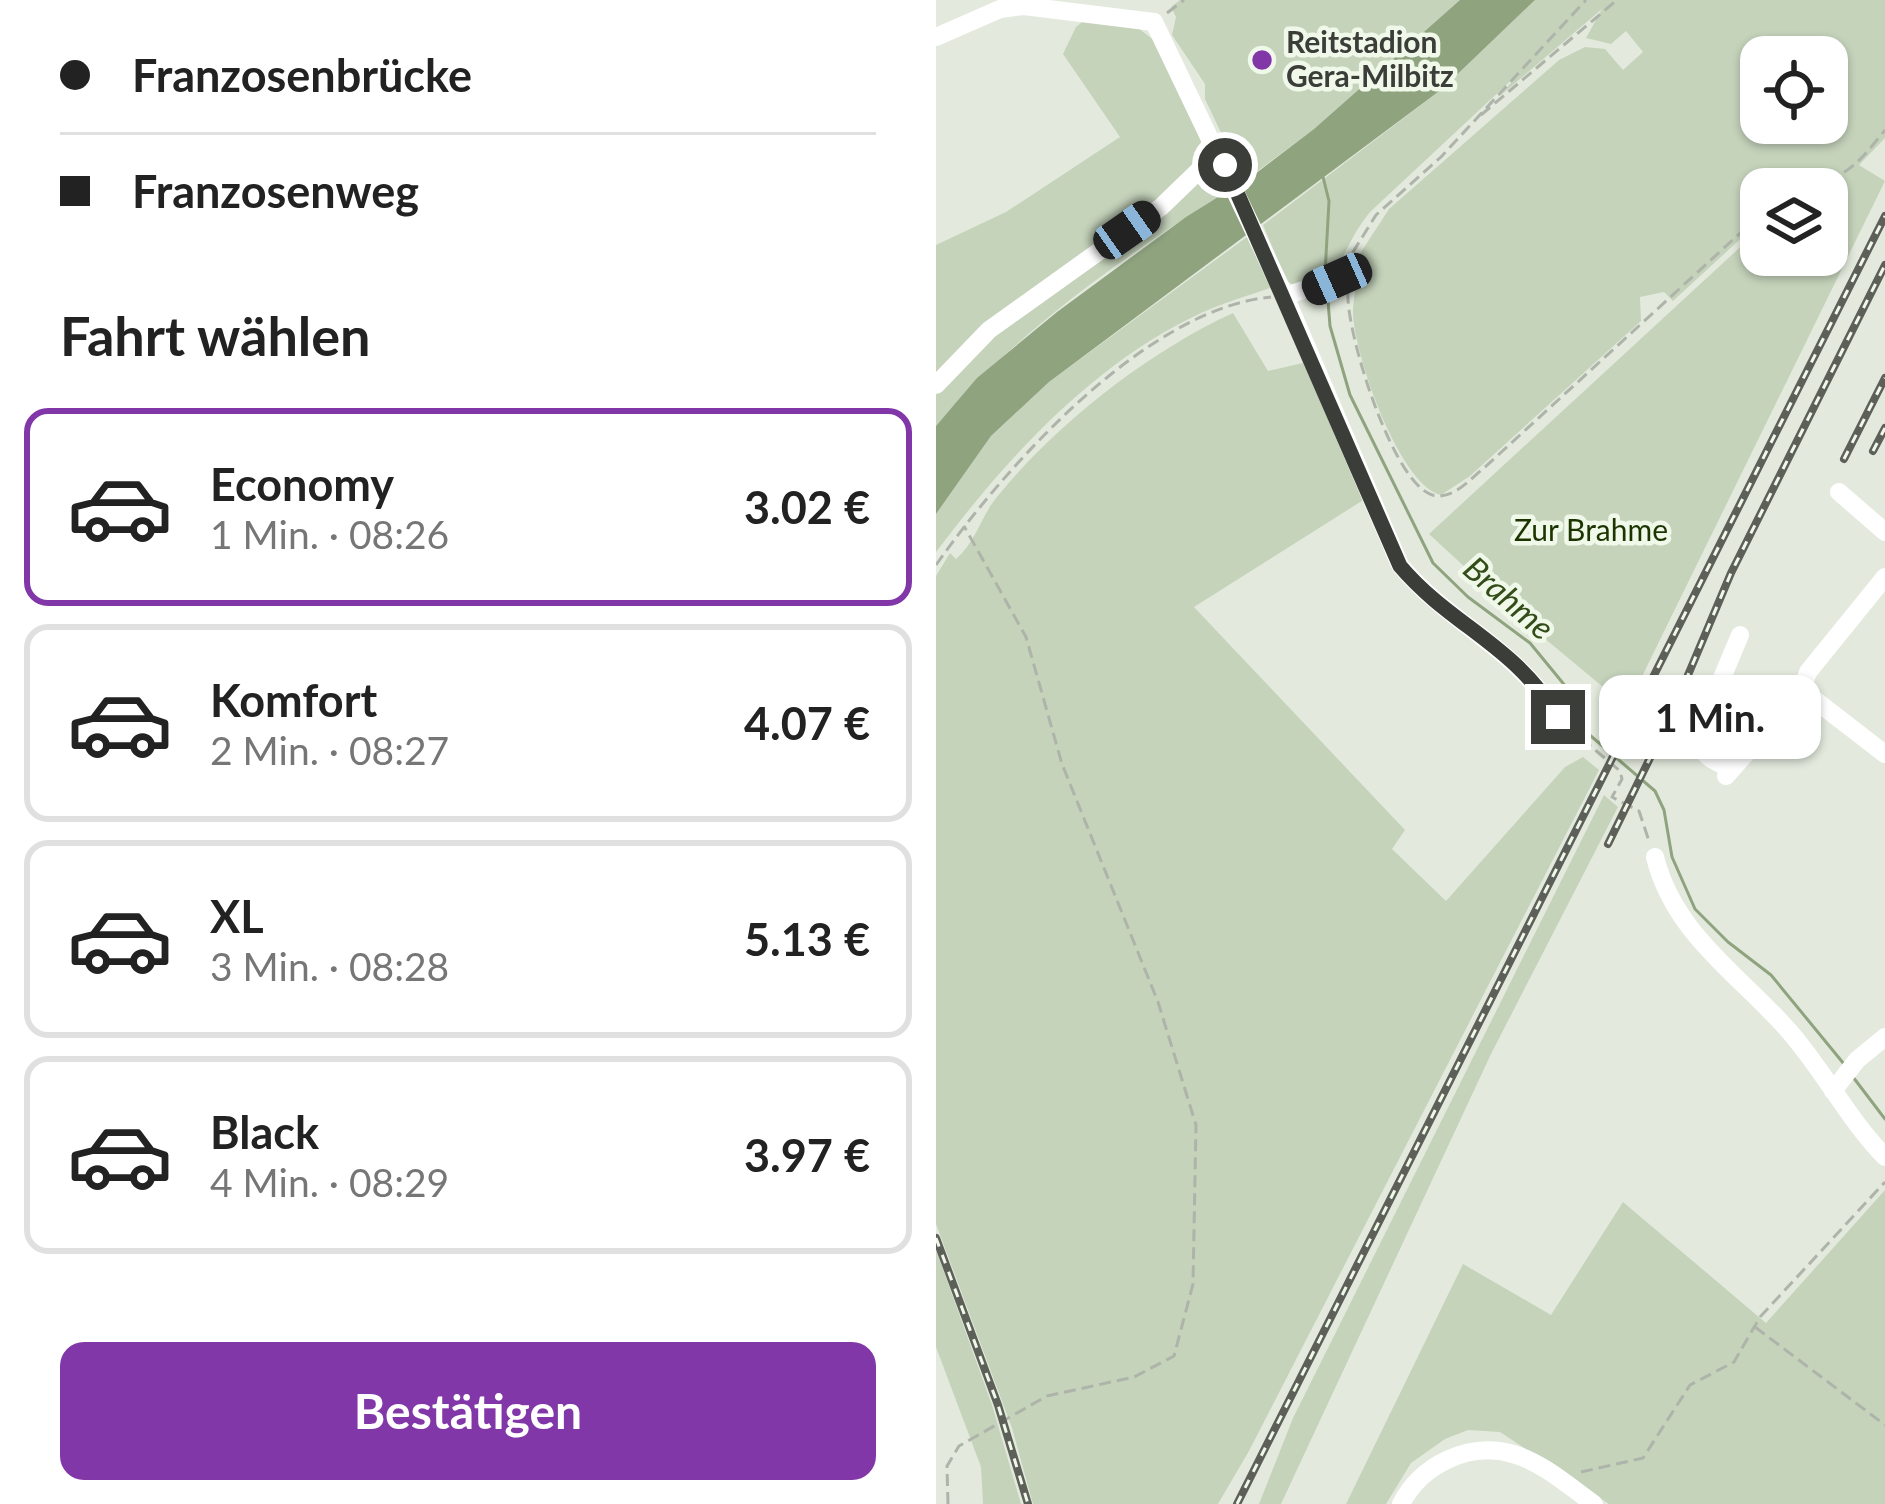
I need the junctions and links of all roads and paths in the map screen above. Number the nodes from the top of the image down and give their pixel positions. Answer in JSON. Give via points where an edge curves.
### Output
{"nodes":[{"id":1,"x":1184,"y":0,"type":"edge"},
{"id":2,"x":1586,"y":0,"type":"edge"},
{"id":3,"x":1617,"y":0,"type":"edge"},
{"id":4,"x":999,"y":4,"type":"edge"},
{"id":5,"x":1162,"y":19,"type":"dead end"},
{"id":6,"x":936,"y":37,"type":"edge"},
{"id":7,"x":1467,"y":127,"type":"junction"},
{"id":8,"x":1885,"y":130,"type":"edge"},
{"id":9,"x":1222,"y":158,"type":"junction"},
{"id":10,"x":1847,"y":168,"type":"edge"},
{"id":11,"x":1740,"y":233,"type":"edge"},
{"id":12,"x":1337,"y":279,"type":"junction"},
{"id":13,"x":1285,"y":296,"type":"junction"},
{"id":14,"x":936,"y":385,"type":"edge"},
{"id":15,"x":1839,"y":492,"type":"dead end"},
{"id":16,"x":964,"y":526,"type":"junction"},
{"id":17,"x":1885,"y":532,"type":"edge"},
{"id":18,"x":936,"y":565,"type":"edge"},
{"id":19,"x":1885,"y":577,"type":"edge"},
{"id":20,"x":1740,"y":635,"type":"dead end"},
{"id":21,"x":1802,"y":690,"type":"junction"},
{"id":22,"x":1558,"y":717,"type":"joint"},
{"id":23,"x":1885,"y":754,"type":"edge"},
{"id":24,"x":1654,"y":856,"type":"joint"},
{"id":25,"x":1885,"y":1037,"type":"edge"},
{"id":26,"x":1836,"y":1087,"type":"junction"},
{"id":27,"x":1885,"y":1157,"type":"edge"},
{"id":28,"x":1885,"y":1182,"type":"edge"},
{"id":29,"x":1753,"y":1326,"type":"junction"},
{"id":30,"x":1885,"y":1425,"type":"edge"},
{"id":31,"x":1556,"y":1478,"type":"junction"},
{"id":32,"x":948,"y":1504,"type":"edge"},
{"id":33,"x":1401,"y":1504,"type":"edge"},
{"id":34,"x":1594,"y":1504,"type":"edge"}],
"edges":[{"from":1,"to":5,"type":"path"},
{"from":2,"to":7,"type":"path"},
{"from":3,"to":7,"type":"path"},
{"from":4,"to":6,"type":"street"},
{"from":4,"to":9,"type":"street","via":[[1154,22]]},
{"from":7,"to":12,"type":"path","via":[[1376,214]]},
{"from":8,"to":10,"type":"path"},
{"from":9,"to":13,"type":"street"},
{"from":9,"to":14,"type":"street","via":[[988,330]]},
{"from":11,"to":12,"type":"path","via":[[1484,468],[1440,496],[1407,476],[1355,348],[1350,278]]},
{"from":12,"to":13,"type":"street"},
{"from":13,"to":16,"type":"path","via":[[1201,318],[1126,366],[1068,410]]},
{"from":13,"to":22,"type":"street","via":[[1400,566],[1428,598],[1520,665]]},
{"from":15,"to":17,"type":"street"},
{"from":16,"to":18,"type":"path"},
{"from":16,"to":32,"type":"path","via":[[1026,638],[1062,764],[1158,1002],[1196,1125],[1193,1283],[1174,1356],[1134,1377],[1047,1396],[959,1445],[947,1466]]},
{"from":19,"to":21,"type":"street"},
{"from":20,"to":21,"type":"street","via":[[1698,735],[1708,758],[1729,773]]},
{"from":21,"to":23,"type":"street"},
{"from":22,"to":24,"type":"path","via":[[1620,771],[1612,797],[1639,811]]},
{"from":24,"to":26,"type":"street","via":[[1678,915]]},
{"from":25,"to":26,"type":"street"},
{"from":26,"to":27,"type":"street"},
{"from":28,"to":29,"type":"path"},
{"from":29,"to":30,"type":"path"},
{"from":29,"to":31,"type":"path","via":[[1734,1362],[1690,1385],[1643,1458]]},
{"from":31,"to":33,"type":"street","via":[[1514,1454],[1477,1450],[1440,1462]]},
{"from":31,"to":34,"type":"street"}]}
